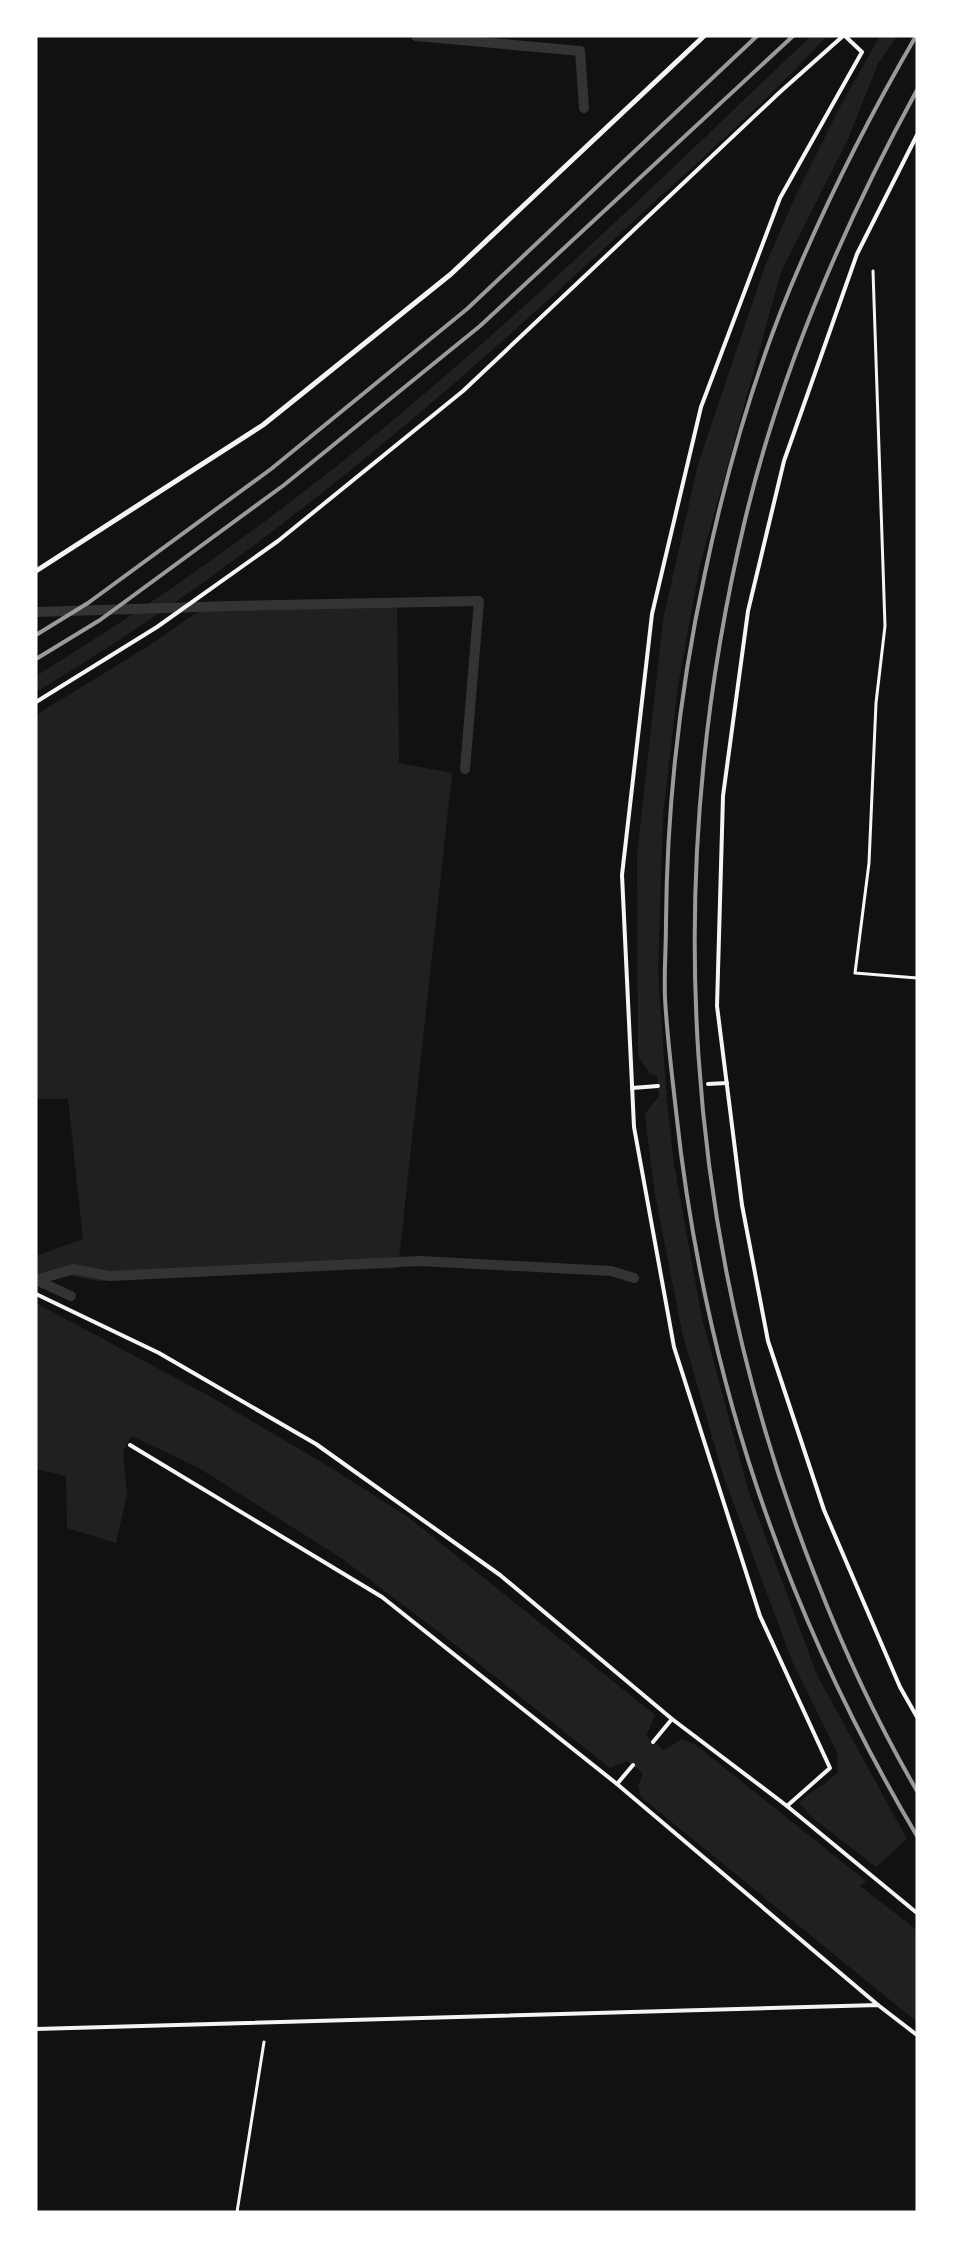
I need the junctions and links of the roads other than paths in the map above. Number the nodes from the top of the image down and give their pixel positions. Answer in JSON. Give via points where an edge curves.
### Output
{"nodes":[{"id":1,"x":704,"y":36,"type":"edge"},
{"id":2,"x":844,"y":36,"type":"edge"},
{"id":3,"x":917,"y":135,"type":"edge"},
{"id":4,"x":36,"y":571,"type":"edge"},
{"id":5,"x":36,"y":702,"type":"edge"},
{"id":6,"x":727,"y":1083,"type":"junction"},
{"id":7,"x":708,"y":1084,"type":"dead end"},
{"id":8,"x":658,"y":1086,"type":"dead end"},
{"id":9,"x":632,"y":1088,"type":"junction"},
{"id":10,"x":36,"y":1294,"type":"edge"},
{"id":11,"x":130,"y":1445,"type":"dead end"},
{"id":12,"x":917,"y":1717,"type":"edge"},
{"id":13,"x":672,"y":1719,"type":"junction"},
{"id":14,"x":653,"y":1742,"type":"dead end"},
{"id":15,"x":633,"y":1765,"type":"dead end"},
{"id":16,"x":617,"y":1784,"type":"junction"},
{"id":17,"x":787,"y":1806,"type":"junction"},
{"id":18,"x":917,"y":1913,"type":"edge"},
{"id":19,"x":878,"y":2005,"type":"junction"},
{"id":20,"x":36,"y":2029,"type":"edge"},
{"id":21,"x":917,"y":2035,"type":"edge"}],
"edges":[{"from":1,"to":4,"type":"street","via":[[451,274],[263,425]]},
{"from":2,"to":5,"type":"lane","via":[[780,92],[463,391],[278,541],[157,627]]},
{"from":2,"to":9,"type":"lane","via":[[862,52],[780,198],[701,406],[652,614],[622,874]]},
{"from":3,"to":6,"type":"lane","via":[[858,254],[784,461],[748,611],[723,796],[718,1006]]},
{"from":6,"to":7,"type":"lane"},
{"from":6,"to":12,"type":"lane","via":[[742,1205],[768,1341],[824,1510],[900,1687]]},
{"from":8,"to":9,"type":"lane"},
{"from":9,"to":17,"type":"lane","via":[[634,1127],[674,1348],[760,1616],[830,1768]]},
{"from":10,"to":13,"type":"lane","via":[[159,1353],[316,1444],[500,1575]]},
{"from":11,"to":16,"type":"lane","via":[[382,1597]]},
{"from":13,"to":14,"type":"lane"},
{"from":13,"to":17,"type":"lane"},
{"from":15,"to":16,"type":"lane"},
{"from":16,"to":19,"type":"lane"},
{"from":17,"to":18,"type":"lane"},
{"from":19,"to":20,"type":"lane"},
{"from":19,"to":21,"type":"lane"}]}
